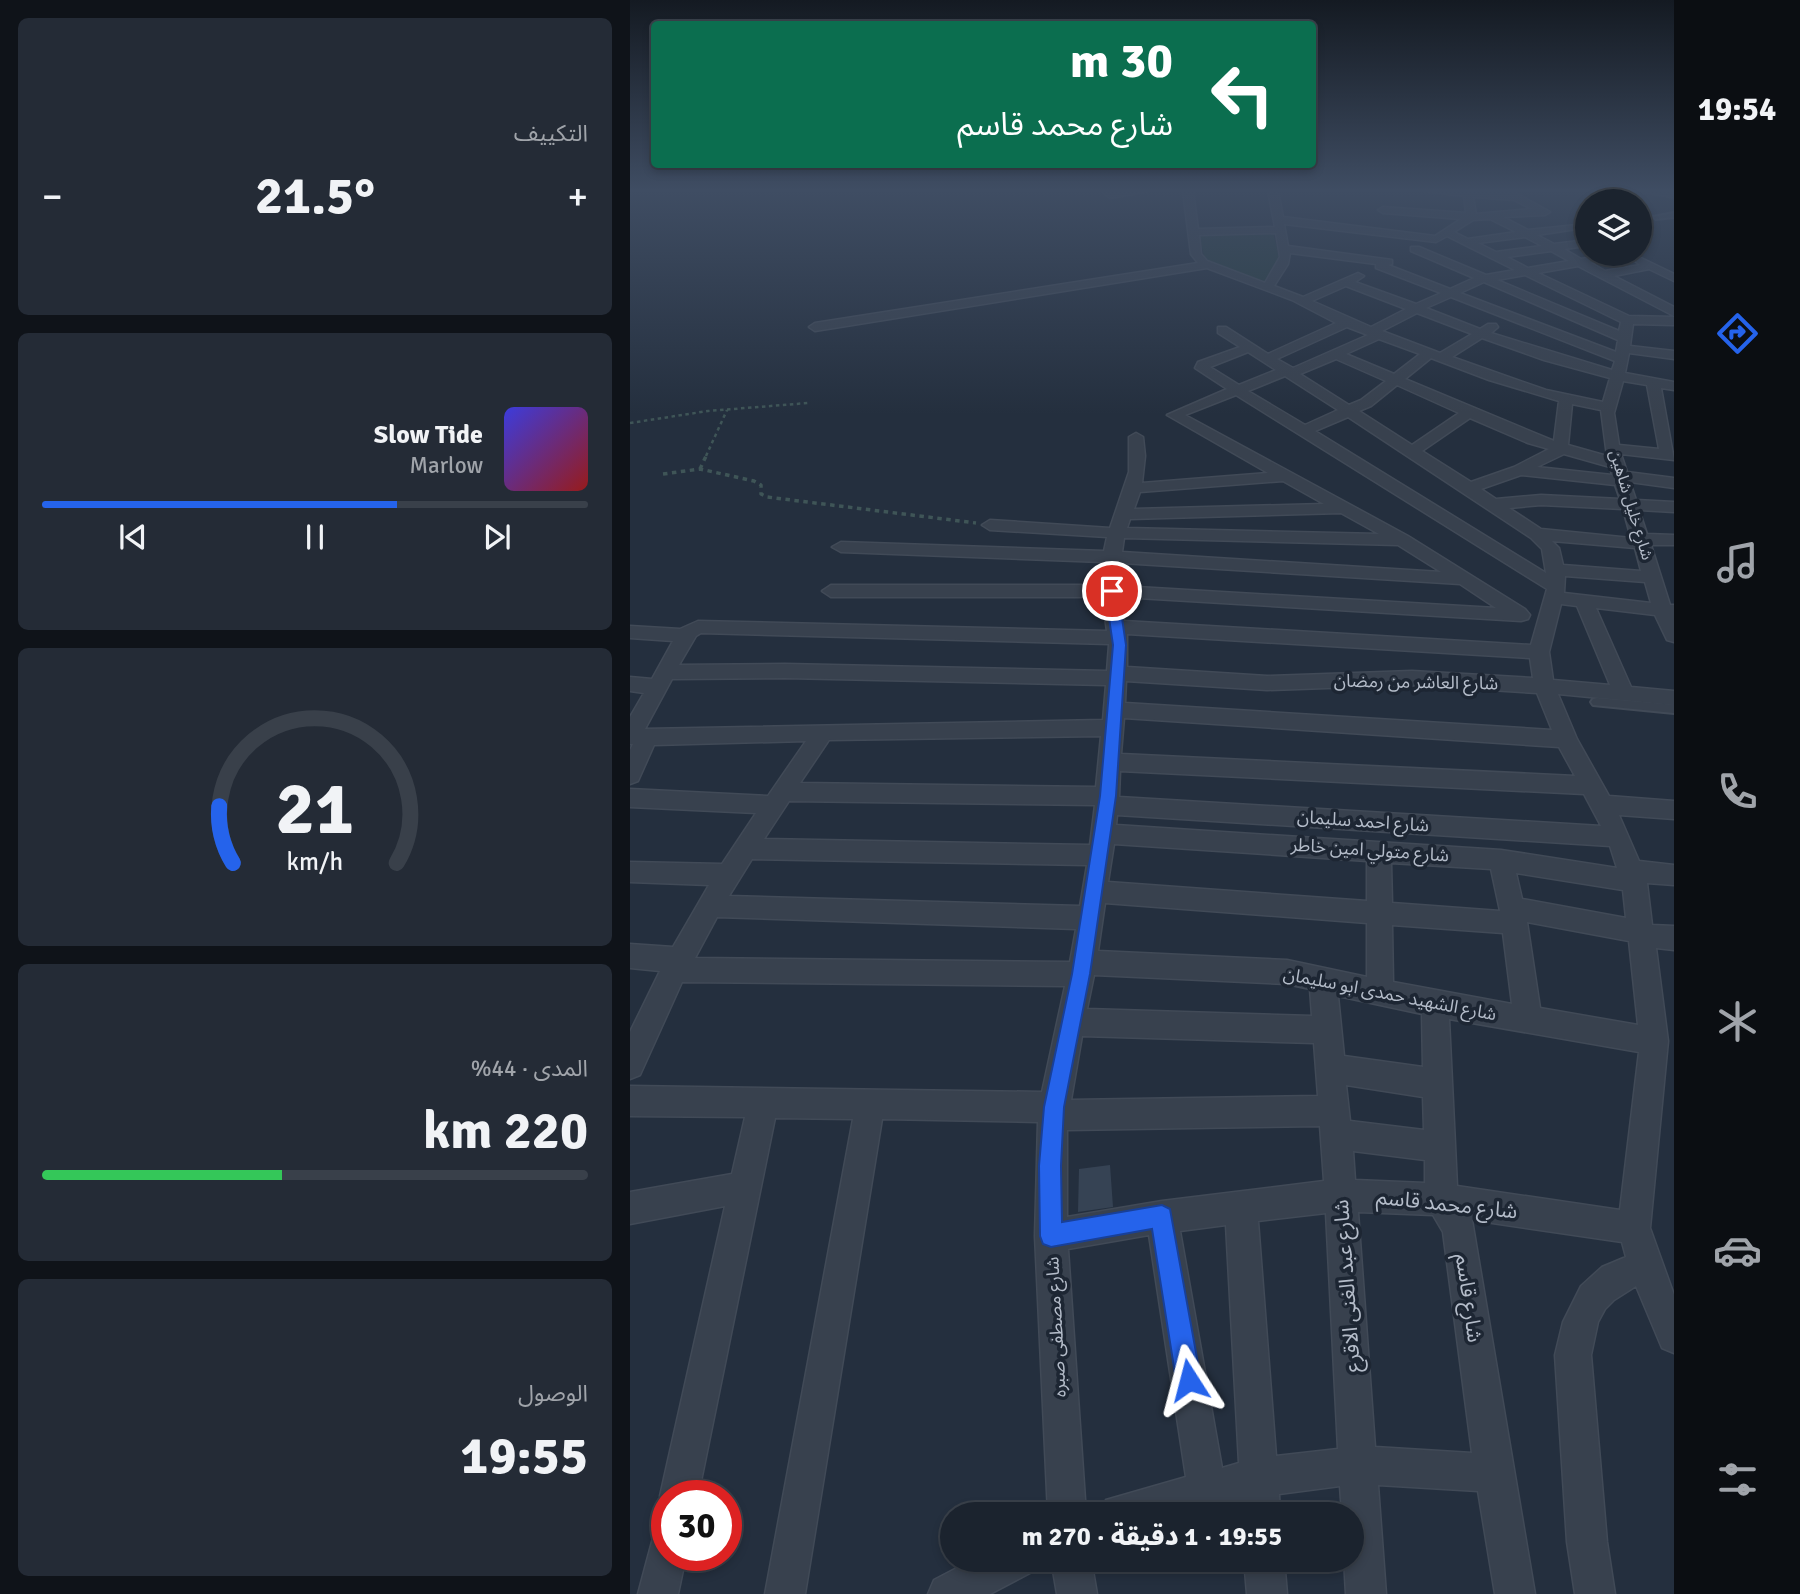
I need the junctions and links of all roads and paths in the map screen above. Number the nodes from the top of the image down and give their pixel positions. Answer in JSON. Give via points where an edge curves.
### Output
{"nodes":[{"id":1,"x":1205,"y":265,"type":"edge"},
{"id":2,"x":1208,"y":265,"type":"edge"},
{"id":3,"x":1279,"y":265,"type":"edge"},
{"id":4,"x":1324,"y":265,"type":"edge"},
{"id":5,"x":1381,"y":265,"type":"edge"},
{"id":6,"x":1387,"y":265,"type":"edge"},
{"id":7,"x":1450,"y":265,"type":"edge"},
{"id":8,"x":1512,"y":265,"type":"edge"},
{"id":9,"x":1558,"y":265,"type":"edge"},
{"id":10,"x":1587,"y":266,"type":"edge"},
{"id":11,"x":1650,"y":266,"type":"joint"},
{"id":12,"x":1523,"y":271,"type":"junction"},
{"id":13,"x":1363,"y":274,"type":"junction"},
{"id":14,"x":1602,"y":274,"type":"junction"},
{"id":15,"x":1674,"y":278,"type":"edge"},
{"id":16,"x":1482,"y":279,"type":"junction"},
{"id":17,"x":1346,"y":282,"type":"junction"},
{"id":18,"x":1550,"y":284,"type":"junction"},
{"id":19,"x":1624,"y":286,"type":"junction"},
{"id":20,"x":1268,"y":287,"type":"junction"},
{"id":21,"x":1449,"y":293,"type":"junction"},
{"id":22,"x":1674,"y":295,"type":"edge"},
{"id":23,"x":1649,"y":299,"type":"junction"},
{"id":24,"x":1303,"y":301,"type":"junction"},
{"id":25,"x":1417,"y":308,"type":"junction"},
{"id":26,"x":1604,"y":309,"type":"junction"},
{"id":27,"x":1340,"y":317,"type":"junction"},
{"id":28,"x":1510,"y":317,"type":"junction"},
{"id":29,"x":1671,"y":317,"type":"edge"},
{"id":30,"x":1626,"y":320,"type":"junction"},
{"id":31,"x":815,"y":327,"type":"dead end"},
{"id":32,"x":1222,"y":330,"type":"dead end"},
{"id":33,"x":1483,"y":332,"type":"junction"},
{"id":34,"x":1374,"y":333,"type":"junction"},
{"id":35,"x":1251,"y":347,"type":"junction"},
{"id":36,"x":1624,"y":349,"type":"junction"},
{"id":37,"x":1531,"y":350,"type":"junction"},
{"id":38,"x":1336,"y":354,"type":"junction"},
{"id":39,"x":1674,"y":355,"type":"edge"},
{"id":40,"x":1435,"y":356,"type":"junction"},
{"id":41,"x":1269,"y":358,"type":"junction"},
{"id":42,"x":1290,"y":372,"type":"junction"},
{"id":43,"x":1494,"y":377,"type":"junction"},
{"id":44,"x":1619,"y":378,"type":"junction"},
{"id":45,"x":1395,"y":381,"type":"junction"},
{"id":46,"x":1653,"y":383,"type":"junction"},
{"id":47,"x":1674,"y":386,"type":"edge"},
{"id":48,"x":1236,"y":390,"type":"junction"},
{"id":49,"x":1566,"y":398,"type":"junction"},
{"id":50,"x":808,"y":403,"type":"dead end"},
{"id":51,"x":1607,"y":407,"type":"junction"},
{"id":52,"x":727,"y":409,"type":"junction"},
{"id":53,"x":1351,"y":411,"type":"junction"},
{"id":54,"x":1469,"y":412,"type":"junction"},
{"id":55,"x":630,"y":423,"type":"edge"},
{"id":56,"x":1302,"y":432,"type":"junction"},
{"id":57,"x":1136,"y":437,"type":"dead end"},
{"id":58,"x":1560,"y":450,"type":"junction"},
{"id":59,"x":1413,"y":451,"type":"junction"},
{"id":60,"x":1670,"y":455,"type":"edge"},
{"id":61,"x":1618,"y":467,"type":"junction"},
{"id":62,"x":700,"y":469,"type":"junction"},
{"id":63,"x":1518,"y":470,"type":"junction"},
{"id":64,"x":663,"y":474,"type":"dead end"},
{"id":65,"x":1287,"y":476,"type":"junction"},
{"id":66,"x":1674,"y":483,"type":"edge"},
{"id":67,"x":1135,"y":488,"type":"junction"},
{"id":68,"x":1469,"y":488,"type":"junction"},
{"id":69,"x":1493,"y":504,"type":"junction"},
{"id":70,"x":1629,"y":505,"type":"junction"},
{"id":71,"x":1674,"y":507,"type":"edge"},
{"id":72,"x":1344,"y":508,"type":"junction"},
{"id":73,"x":990,"y":525,"type":"joint"},
{"id":74,"x":1537,"y":534,"type":"junction"},
{"id":75,"x":1118,"y":535,"type":"junction"},
{"id":76,"x":1402,"y":540,"type":"junction"},
{"id":77,"x":1674,"y":540,"type":"edge"},
{"id":78,"x":1643,"y":541,"type":"junction"},
{"id":79,"x":841,"y":547,"type":"dead end"},
{"id":80,"x":1653,"y":577,"type":"junction"},
{"id":81,"x":1463,"y":579,"type":"junction"},
{"id":82,"x":1556,"y":585,"type":"junction"},
{"id":83,"x":831,"y":591,"type":"dead end"},
{"id":84,"x":1112,"y":591,"type":"junction"},
{"id":85,"x":1584,"y":603,"type":"junction"},
{"id":86,"x":1668,"y":611,"type":"edge"},
{"id":87,"x":1521,"y":615,"type":"junction"},
{"id":88,"x":630,"y":632,"type":"edge"},
{"id":89,"x":1117,"y":632,"type":"junction"},
{"id":90,"x":685,"y":636,"type":"junction"},
{"id":91,"x":1674,"y":636,"type":"edge"},
{"id":92,"x":1542,"y":640,"type":"junction"},
{"id":93,"x":1116,"y":675,"type":"junction"},
{"id":94,"x":662,"y":679,"type":"junction"},
{"id":95,"x":630,"y":684,"type":"edge"},
{"id":96,"x":1544,"y":686,"type":"junction"},
{"id":97,"x":1624,"y":693,"type":"junction"},
{"id":98,"x":1674,"y":698,"type":"edge"},
{"id":99,"x":1597,"y":702,"type":"dead end"},
{"id":100,"x":1674,"y":709,"type":"edge"},
{"id":101,"x":1114,"y":719,"type":"junction"},
{"id":102,"x":822,"y":732,"type":"junction"},
{"id":103,"x":635,"y":737,"type":"edge"},
{"id":104,"x":1566,"y":739,"type":"junction"},
{"id":105,"x":1110,"y":762,"type":"junction"},
{"id":106,"x":630,"y":775,"type":"edge"},
{"id":107,"x":1598,"y":796,"type":"junction"},
{"id":108,"x":630,"y":798,"type":"edge"},
{"id":109,"x":778,"y":799,"type":"junction"},
{"id":110,"x":1107,"y":800,"type":"junction"},
{"id":111,"x":1674,"y":810,"type":"edge"},
{"id":112,"x":1619,"y":836,"type":"junction"},
{"id":113,"x":1102,"y":844,"type":"junction"},
{"id":114,"x":746,"y":849,"type":"junction"},
{"id":115,"x":1380,"y":850,"type":"junction"},
{"id":116,"x":1501,"y":860,"type":"junction"},
{"id":117,"x":630,"y":872,"type":"edge"},
{"id":118,"x":730,"y":875,"type":"junction"},
{"id":119,"x":1674,"y":875,"type":"edge"},
{"id":120,"x":1633,"y":876,"type":"junction"},
{"id":121,"x":1095,"y":892,"type":"junction"},
{"id":122,"x":712,"y":906,"type":"junction"},
{"id":123,"x":1380,"y":913,"type":"junction"},
{"id":124,"x":1514,"y":916,"type":"junction"},
{"id":125,"x":1091,"y":918,"type":"junction"},
{"id":126,"x":1641,"y":934,"type":"junction"},
{"id":127,"x":1674,"y":938,"type":"edge"},
{"id":128,"x":630,"y":956,"type":"edge"},
{"id":129,"x":676,"y":965,"type":"junction"},
{"id":130,"x":1082,"y":968,"type":"junction"},
{"id":131,"x":1323,"y":979,"type":"junction"},
{"id":132,"x":1380,"y":992,"type":"junction"},
{"id":133,"x":1434,"y":1004,"type":"junction"},
{"id":134,"x":1528,"y":1020,"type":"junction"},
{"id":135,"x":1070,"y":1022,"type":"junction"},
{"id":136,"x":1327,"y":1030,"type":"junction"},
{"id":137,"x":1660,"y":1053,"type":"edge"},
{"id":138,"x":630,"y":1065,"type":"edge"},
{"id":139,"x":1329,"y":1068,"type":"junction"},
{"id":140,"x":1437,"y":1084,"type":"junction"},
{"id":141,"x":630,"y":1101,"type":"edge"},
{"id":142,"x":763,"y":1103,"type":"junction"},
{"id":143,"x":870,"y":1105,"type":"junction"},
{"id":144,"x":1054,"y":1111,"type":"junction"},
{"id":145,"x":1334,"y":1122,"type":"junction"},
{"id":146,"x":1440,"y":1147,"type":"junction"},
{"id":147,"x":745,"y":1187,"type":"junction"},
{"id":148,"x":1341,"y":1195,"type":"junction"},
{"id":149,"x":1442,"y":1200,"type":"junction"},
{"id":150,"x":1241,"y":1206,"type":"junction"},
{"id":151,"x":630,"y":1208,"type":"edge"},
{"id":152,"x":1162,"y":1217,"type":"junction"},
{"id":153,"x":1634,"y":1228,"type":"junction"},
{"id":154,"x":1051,"y":1236,"type":"junction"},
{"id":155,"x":1659,"y":1287,"type":"edge"},
{"id":156,"x":1674,"y":1336,"type":"edge"},
{"id":157,"x":1358,"y":1465,"type":"junction"},
{"id":158,"x":1494,"y":1474,"type":"junction"},
{"id":159,"x":1259,"y":1477,"type":"junction"},
{"id":160,"x":682,"y":1480,"type":"edge"},
{"id":161,"x":1207,"y":1490,"type":"junction"},
{"id":162,"x":1066,"y":1502,"type":"edge"},
{"id":163,"x":1164,"y":1502,"type":"edge"},
{"id":164,"x":1260,"y":1502,"type":"edge"},
{"id":165,"x":663,"y":1571,"type":"edge"},
{"id":166,"x":991,"y":1572,"type":"edge"},
{"id":167,"x":1073,"y":1572,"type":"edge"},
{"id":168,"x":1265,"y":1572,"type":"edge"},
{"id":169,"x":658,"y":1594,"type":"edge"},
{"id":170,"x":785,"y":1594,"type":"edge"},
{"id":171,"x":948,"y":1594,"type":"edge"},
{"id":172,"x":1077,"y":1594,"type":"edge"},
{"id":173,"x":1266,"y":1594,"type":"edge"},
{"id":174,"x":1366,"y":1594,"type":"edge"},
{"id":175,"x":1515,"y":1594,"type":"edge"},
{"id":176,"x":1595,"y":1594,"type":"edge"}],
"edges":[{"from":1,"to":31,"type":"street"},
{"from":2,"to":20,"type":"street"},
{"from":3,"to":20,"type":"street"},
{"from":4,"to":13,"type":"street"},
{"from":5,"to":13,"type":"street"},
{"from":6,"to":21,"type":"street"},
{"from":7,"to":16,"type":"street"},
{"from":8,"to":12,"type":"street"},
{"from":9,"to":12,"type":"street"},
{"from":10,"to":14,"type":"street"},
{"from":11,"to":14,"type":"street"},
{"from":11,"to":15,"type":"street"},
{"from":12,"to":16,"type":"street"},
{"from":12,"to":18,"type":"street"},
{"from":13,"to":17,"type":"street"},
{"from":14,"to":18,"type":"street"},
{"from":14,"to":19,"type":"street"},
{"from":15,"to":19,"type":"street"},
{"from":16,"to":21,"type":"street"},
{"from":16,"to":36,"type":"street"},
{"from":17,"to":24,"type":"street"},
{"from":17,"to":25,"type":"street","via":[[1374,297]]},
{"from":18,"to":26,"type":"street"},
{"from":19,"to":23,"type":"street"},
{"from":20,"to":24,"type":"street"},
{"from":21,"to":25,"type":"street"},
{"from":21,"to":28,"type":"street"},
{"from":22,"to":23,"type":"street"},
{"from":23,"to":26,"type":"street"},
{"from":23,"to":29,"type":"street"},
{"from":24,"to":27,"type":"street"},
{"from":25,"to":33,"type":"street"},
{"from":25,"to":34,"type":"street"},
{"from":26,"to":30,"type":"street"},
{"from":27,"to":34,"type":"street"},
{"from":27,"to":41,"type":"street"},
{"from":28,"to":33,"type":"street"},
{"from":28,"to":36,"type":"street"},
{"from":29,"to":30,"type":"street"},
{"from":30,"to":36,"type":"street","name":"شارع خليل شاهين"},
{"from":32,"to":35,"type":"street"},
{"from":33,"to":37,"type":"street"},
{"from":33,"to":40,"type":"street"},
{"from":34,"to":38,"type":"street"},
{"from":34,"to":40,"type":"street"},
{"from":35,"to":41,"type":"street"},
{"from":35,"to":48,"type":"street","via":[[1202,366]]},
{"from":36,"to":39,"type":"street"},
{"from":36,"to":44,"type":"street","name":"شارع خليل شاهين"},
{"from":37,"to":43,"type":"street"},
{"from":37,"to":44,"type":"street"},
{"from":38,"to":42,"type":"street"},
{"from":38,"to":45,"type":"street"},
{"from":40,"to":43,"type":"street"},
{"from":40,"to":45,"type":"street"},
{"from":41,"to":42,"type":"street"},
{"from":42,"to":48,"type":"street"},
{"from":42,"to":53,"type":"street"},
{"from":43,"to":49,"type":"street"},
{"from":44,"to":46,"type":"street"},
{"from":44,"to":51,"type":"street","name":"شارع خليل شاهين"},
{"from":45,"to":53,"type":"street"},
{"from":45,"to":54,"type":"street"},
{"from":46,"to":47,"type":"street"},
{"from":46,"to":60,"type":"street"},
{"from":48,"to":56,"type":"street"},
{"from":48,"to":65,"type":"street","via":[[1176,413],[1176,417]]},
{"from":49,"to":51,"type":"street"},
{"from":49,"to":58,"type":"street"},
{"from":50,"to":52,"type":"path"},
{"from":51,"to":61,"type":"street","name":"شارع خليل شاهين"},
{"from":52,"to":55,"type":"path"},
{"from":52,"to":62,"type":"path"},
{"from":53,"to":56,"type":"street"},
{"from":53,"to":59,"type":"street"},
{"from":54,"to":58,"type":"street"},
{"from":54,"to":59,"type":"street"},
{"from":56,"to":82,"type":"street"},
{"from":57,"to":67,"type":"street","name":"شارع مصطفى صبره","via":[[1140,461]]},
{"from":58,"to":61,"type":"street"},
{"from":58,"to":63,"type":"street"},
{"from":59,"to":68,"type":"street"},
{"from":60,"to":61,"type":"street"},
{"from":61,"to":63,"type":"street"},
{"from":61,"to":66,"type":"street"},
{"from":61,"to":70,"type":"street","name":"شارع خليل شاهين"},
{"from":62,"to":64,"type":"path"},
{"from":62,"to":73,"type":"path","via":[[754,481],[767,496]]},
{"from":63,"to":68,"type":"street"},
{"from":65,"to":67,"type":"street"},
{"from":65,"to":72,"type":"street"},
{"from":67,"to":75,"type":"street","name":"شارع مصطفى صبره"},
{"from":68,"to":69,"type":"street"},
{"from":69,"to":70,"type":"street","via":[[1527,500]]},
{"from":69,"to":74,"type":"street"},
{"from":70,"to":71,"type":"street"},
{"from":70,"to":78,"type":"street","name":"شارع خليل شاهين"},
{"from":72,"to":75,"type":"street"},
{"from":72,"to":76,"type":"street"},
{"from":73,"to":75,"type":"street"},
{"from":74,"to":78,"type":"street"},
{"from":74,"to":82,"type":"street","via":[[1550,548]]},
{"from":75,"to":76,"type":"street"},
{"from":75,"to":79,"type":"street"},
{"from":75,"to":81,"type":"street"},
{"from":75,"to":84,"type":"street","name":"شارع مصطفى صبره"},
{"from":76,"to":81,"type":"street"},
{"from":77,"to":78,"type":"street"},
{"from":78,"to":80,"type":"street","name":"شارع خليل شاهين"},
{"from":80,"to":82,"type":"street"},
{"from":80,"to":86,"type":"street","name":"شارع خليل شاهين"},
{"from":81,"to":87,"type":"street"},
{"from":82,"to":85,"type":"street"},
{"from":82,"to":92,"type":"street"},
{"from":83,"to":84,"type":"street"},
{"from":84,"to":87,"type":"street"},
{"from":84,"to":89,"type":"street","name":"شارع مصطفى صبره"},
{"from":85,"to":86,"type":"street"},
{"from":85,"to":97,"type":"street"},
{"from":86,"to":91,"type":"street","name":"شارع خليل شاهين"},
{"from":87,"to":92,"type":"street"},
{"from":88,"to":90,"type":"street"},
{"from":89,"to":90,"type":"street","via":[[698,627]]},
{"from":89,"to":92,"type":"street"},
{"from":89,"to":93,"type":"street","name":"شارع مصطفى صبره"},
{"from":90,"to":94,"type":"street"},
{"from":92,"to":96,"type":"street"},
{"from":93,"to":94,"type":"street","name":"شارع العاشر من رمضان","via":[[785,671]]},
{"from":93,"to":96,"type":"street","name":"شارع العاشر من رمضان","via":[[1267,683],[1412,678]]},
{"from":93,"to":101,"type":"street","name":"شارع مصطفى صبره"},
{"from":94,"to":95,"type":"street","name":"شارع العاشر من رمضان"},
{"from":94,"to":103,"type":"street"},
{"from":96,"to":97,"type":"street","name":"شارع العاشر من رمضان"},
{"from":96,"to":104,"type":"street"},
{"from":97,"to":98,"type":"street","name":"شارع العاشر من رمضان"},
{"from":99,"to":100,"type":"lane"},
{"from":101,"to":102,"type":"street"},
{"from":101,"to":104,"type":"street"},
{"from":101,"to":105,"type":"street","name":"شارع مصطفى صبره"},
{"from":102,"to":103,"type":"street"},
{"from":102,"to":109,"type":"street"},
{"from":103,"to":106,"type":"street"},
{"from":104,"to":107,"type":"street"},
{"from":105,"to":107,"type":"street"},
{"from":105,"to":110,"type":"street","name":"شارع مصطفى صبره"},
{"from":107,"to":111,"type":"street"},
{"from":107,"to":112,"type":"street"},
{"from":108,"to":109,"type":"street","name":"شارع احمد سليمان"},
{"from":109,"to":110,"type":"street","name":"شارع احمد سليمان"},
{"from":109,"to":114,"type":"street"},
{"from":110,"to":112,"type":"street","name":"شارع احمد سليمان"},
{"from":110,"to":113,"type":"street","name":"شارع مصطفى صبره"},
{"from":112,"to":120,"type":"street"},
{"from":113,"to":114,"type":"street","name":"شارع متولي امين خاطر"},
{"from":113,"to":115,"type":"street","name":"شارع متولي امين خاطر"},
{"from":113,"to":121,"type":"street","name":"شارع مصطفى صبره"},
{"from":114,"to":118,"type":"street"},
{"from":115,"to":116,"type":"street","name":"شارع متولي امين خاطر"},
{"from":115,"to":123,"type":"street"},
{"from":116,"to":120,"type":"street","name":"شارع متولي امين خاطر"},
{"from":116,"to":124,"type":"street"},
{"from":117,"to":118,"type":"street"},
{"from":118,"to":122,"type":"street"},
{"from":119,"to":120,"type":"street","name":"شارع متولي امين خاطر"},
{"from":120,"to":126,"type":"street"},
{"from":121,"to":123,"type":"street"},
{"from":121,"to":125,"type":"street","name":"شارع مصطفى صبره"},
{"from":122,"to":125,"type":"street"},
{"from":122,"to":129,"type":"street"},
{"from":123,"to":124,"type":"street"},
{"from":123,"to":132,"type":"street"},
{"from":124,"to":126,"type":"street"},
{"from":124,"to":134,"type":"street"},
{"from":125,"to":130,"type":"street","name":"شارع مصطفى صبره"},
{"from":126,"to":127,"type":"street"},
{"from":126,"to":137,"type":"street"},
{"from":128,"to":129,"type":"street","name":"شارع الشهيد حمدى ابو سليمان"},
{"from":129,"to":130,"type":"street","name":"شارع الشهيد حمدى ابو سليمان"},
{"from":129,"to":138,"type":"street"},
{"from":130,"to":131,"type":"street","name":"شارع الشهيد حمدى ابو سليمان","via":[[1287,972]]},
{"from":130,"to":135,"type":"street","name":"شارع مصطفى صبره"},
{"from":131,"to":132,"type":"street","name":"شارع الشهيد حمدى ابو سليمان"},
{"from":131,"to":136,"type":"street","name":"شارع عبد الغنى الاقرع"},
{"from":132,"to":133,"type":"street","name":"شارع الشهيد حمدى ابو سليمان"},
{"from":133,"to":134,"type":"street","name":"شارع الشهيد حمدى ابو سليمان"},
{"from":133,"to":140,"type":"street","name":"شارع قاسم"},
{"from":134,"to":137,"type":"street","name":"شارع الشهيد حمدى ابو سليمان"},
{"from":135,"to":136,"type":"street"},
{"from":135,"to":144,"type":"street","name":"شارع مصطفى صبره"},
{"from":136,"to":139,"type":"street","name":"شارع عبد الغنى الاقرع"},
{"from":137,"to":153,"type":"street"},
{"from":139,"to":140,"type":"street"},
{"from":139,"to":145,"type":"street","name":"شارع عبد الغنى الاقرع"},
{"from":140,"to":146,"type":"street","name":"شارع قاسم"},
{"from":141,"to":142,"type":"street"},
{"from":142,"to":143,"type":"street"},
{"from":142,"to":147,"type":"street"},
{"from":143,"to":144,"type":"street"},
{"from":143,"to":170,"type":"street"},
{"from":144,"to":145,"type":"street"},
{"from":144,"to":154,"type":"street","name":"شارع مصطفى صبره"},
{"from":145,"to":146,"type":"street"},
{"from":145,"to":148,"type":"street","name":"شارع عبد الغنى الاقرع"},
{"from":146,"to":149,"type":"street","name":"شارع قاسم"},
{"from":147,"to":151,"type":"street"},
{"from":147,"to":160,"type":"street"},
{"from":148,"to":149,"type":"street","name":"شارع محمد قاسم"},
{"from":148,"to":150,"type":"street","name":"شارع محمد قاسم"},
{"from":148,"to":157,"type":"street","name":"شارع عبد الغنى الاقرع"},
{"from":149,"to":153,"type":"street","name":"شارع محمد قاسم"},
{"from":149,"to":158,"type":"street","name":"شارع قاسم","via":[[1459,1228]]},
{"from":150,"to":152,"type":"street","name":"شارع محمد قاسم"},
{"from":150,"to":159,"type":"street"},
{"from":152,"to":154,"type":"street","name":"شارع محمد قاسم"},
{"from":152,"to":161,"type":"street"},
{"from":153,"to":155,"type":"street"},
{"from":154,"to":162,"type":"street","name":"شارع مصطفى صبره"},
{"from":155,"to":156,"type":"street"},
{"from":155,"to":176,"type":"street","via":[[1623,1273],[1603,1285],[1577,1327],[1573,1355]]},
{"from":157,"to":158,"type":"street"},
{"from":157,"to":159,"type":"street"},
{"from":157,"to":174,"type":"street","name":"شارع عبد الغنى الاقرع"},
{"from":158,"to":175,"type":"street","name":"شارع قاسم"},
{"from":159,"to":161,"type":"street"},
{"from":159,"to":164,"type":"street"},
{"from":161,"to":163,"type":"street"},
{"from":165,"to":169,"type":"street"},
{"from":166,"to":171,"type":"street"},
{"from":167,"to":172,"type":"street"},
{"from":168,"to":173,"type":"street"}]}
